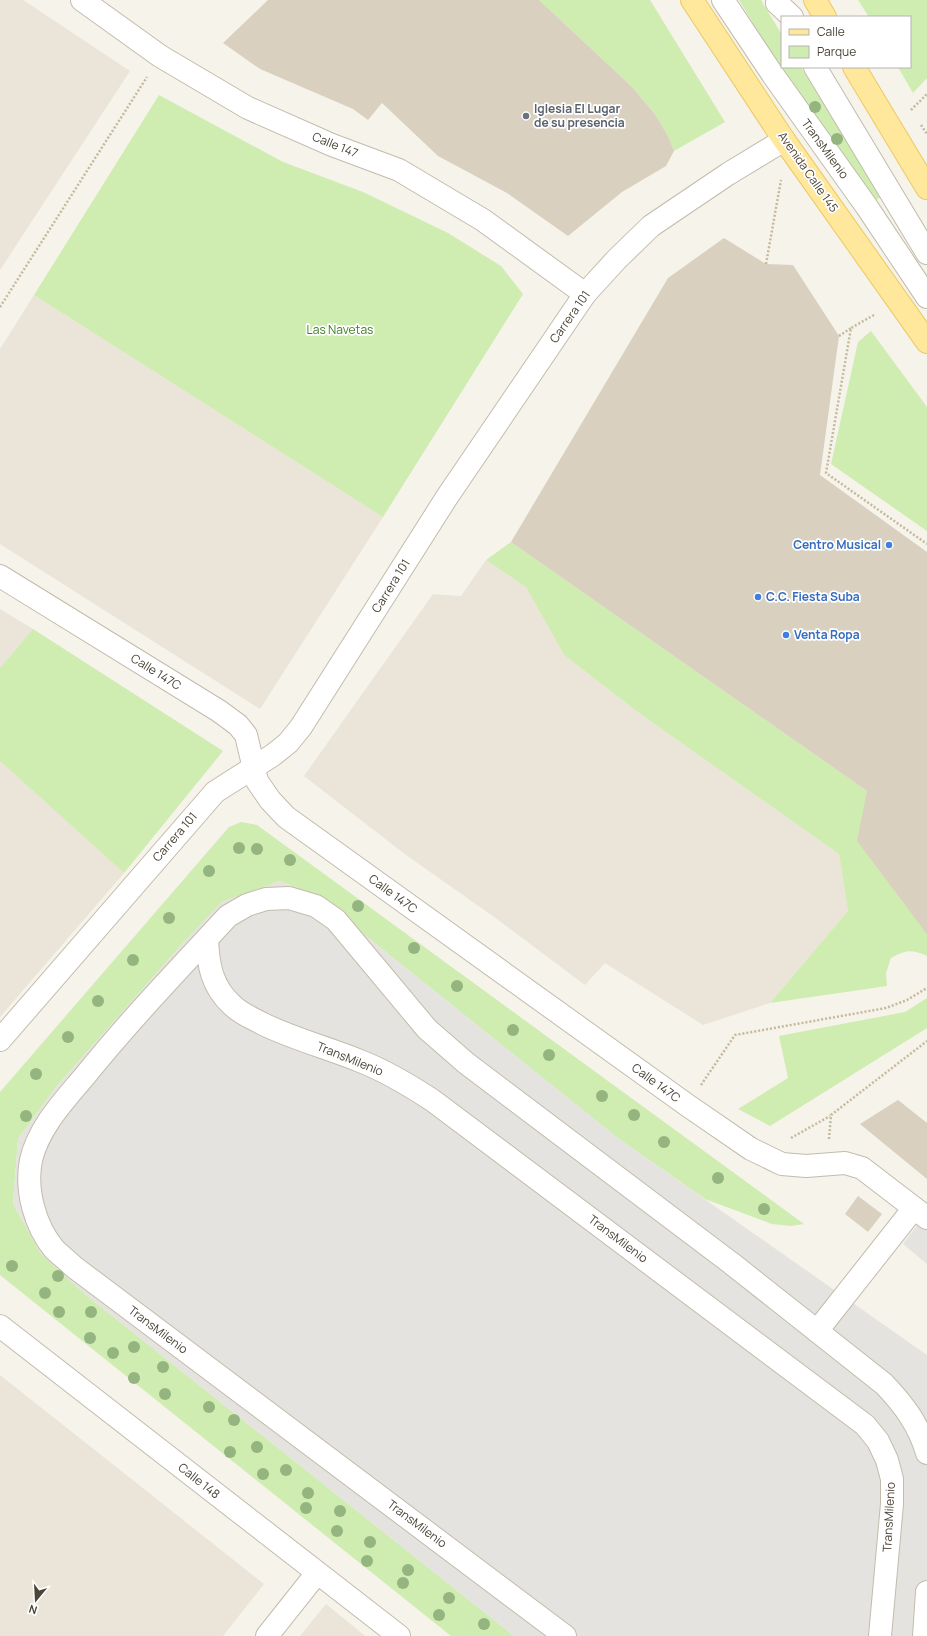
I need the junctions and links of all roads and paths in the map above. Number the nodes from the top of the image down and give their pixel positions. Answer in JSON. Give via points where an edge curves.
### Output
{"nodes":[{"id":1,"x":82,"y":0,"type":"edge"},
{"id":2,"x":692,"y":0,"type":"edge"},
{"id":3,"x":723,"y":0,"type":"edge"},
{"id":4,"x":815,"y":0,"type":"edge"},
{"id":5,"x":824,"y":16,"type":"edge"},
{"id":6,"x":160,"y":56,"type":"junction"},
{"id":7,"x":816,"y":68,"type":"edge"},
{"id":8,"x":848,"y":68,"type":"edge"},
{"id":9,"x":858,"y":74,"type":"edge"},
{"id":10,"x":927,"y":94,"type":"edge"},
{"id":11,"x":911,"y":110,"type":"dead end"},
{"id":12,"x":784,"y":140,"type":"junction"},
{"id":13,"x":781,"y":180,"type":"dead end"},
{"id":14,"x":927,"y":188,"type":"edge"},
{"id":15,"x":927,"y":253,"type":"edge"},
{"id":16,"x":766,"y":264,"type":"dead end"},
{"id":17,"x":585,"y":294,"type":"junction"},
{"id":18,"x":927,"y":297,"type":"edge"},
{"id":19,"x":0,"y":307,"type":"edge"},
{"id":20,"x":874,"y":315,"type":"dead end"},
{"id":21,"x":851,"y":328,"type":"junction"},
{"id":22,"x":839,"y":336,"type":"dead end"},
{"id":23,"x":927,"y":342,"type":"edge"},
{"id":24,"x":927,"y":544,"type":"edge"},
{"id":25,"x":0,"y":576,"type":"edge"},
{"id":26,"x":254,"y":768,"type":"junction"},
{"id":27,"x":207,"y":939,"type":"junction"},
{"id":28,"x":927,"y":988,"type":"edge"},
{"id":29,"x":0,"y":1040,"type":"edge"},
{"id":30,"x":927,"y":1041,"type":"edge"},
{"id":31,"x":687,"y":1105,"type":"junction"},
{"id":32,"x":831,"y":1115,"type":"junction"},
{"id":33,"x":785,"y":1140,"type":"dead end"},
{"id":34,"x":827,"y":1164,"type":"junction"},
{"id":35,"x":920,"y":1213,"type":"edge"},
{"id":36,"x":0,"y":1326,"type":"edge"},
{"id":37,"x":817,"y":1331,"type":"junction"},
{"id":38,"x":927,"y":1453,"type":"edge"},
{"id":39,"x":317,"y":1573,"type":"junction"},
{"id":40,"x":927,"y":1592,"type":"edge"},
{"id":41,"x":267,"y":1636,"type":"edge"},
{"id":42,"x":399,"y":1636,"type":"edge"},
{"id":43,"x":566,"y":1636,"type":"edge"},
{"id":44,"x":880,"y":1636,"type":"edge"},
{"id":45,"x":924,"y":1636,"type":"edge"}],
"edges":[{"from":1,"to":6,"type":"street","name":"Calle 147"},
{"from":2,"to":12,"type":"main road","name":"Avenida Calle 145"},
{"from":3,"to":18,"type":"street","name":"TransMilenio"},
{"from":4,"to":5,"type":"main road"},
{"from":6,"to":17,"type":"street","name":"Calle 147","via":[[248,108],[332,145],[399,170],[483,220]]},
{"from":6,"to":19,"type":"path"},
{"from":7,"to":15,"type":"street"},
{"from":8,"to":9,"type":"street"},
{"from":9,"to":14,"type":"main road"},
{"from":10,"to":11,"type":"path"},
{"from":12,"to":17,"type":"street","name":"Carrera 101","via":[[651,226]]},
{"from":12,"to":23,"type":"main road","name":"Avenida Calle 145"},
{"from":13,"to":16,"type":"path"},
{"from":17,"to":26,"type":"street","name":"Carrera 101","via":[[447,497],[301,727],[288,743]]},
{"from":20,"to":21,"type":"path"},
{"from":21,"to":22,"type":"path"},
{"from":21,"to":24,"type":"path","via":[[826,473]]},
{"from":25,"to":26,"type":"street","name":"Calle 147C","via":[[238,724],[246,735]]},
{"from":26,"to":29,"type":"street","name":"Carrera 101","via":[[227,783],[207,799]]},
{"from":26,"to":31,"type":"street","name":"Calle 147C","via":[[257,781],[286,817]]},
{"from":27,"to":37,"type":"street","name":"TransMilenio","via":[[228,916],[247,905],[266,899],[289,898],[316,906],[336,920],[427,1029],[466,1063]]},
{"from":27,"to":43,"type":"street","name":"TransMilenio","via":[[105,1051],[54,1114],[38,1139],[31,1161],[29,1181],[32,1204],[42,1229],[54,1248],[74,1267]]},
{"from":27,"to":44,"type":"street","name":"TransMilenio","via":[[208,962],[212,975],[218,989],[231,1005],[246,1016],[279,1031],[398,1078],[432,1100],[865,1425],[878,1442],[887,1460],[892,1479]]},
{"from":28,"to":31,"type":"path","via":[[907,1000],[886,1008],[735,1035]]},
{"from":30,"to":32,"type":"path"},
{"from":31,"to":34,"type":"street","name":"Calle 147C","via":[[751,1149],[782,1164]]},
{"from":32,"to":33,"type":"path"},
{"from":32,"to":34,"type":"path"},
{"from":34,"to":35,"type":"street","via":[[845,1163],[862,1168]]},
{"from":35,"to":37,"type":"street"},
{"from":36,"to":39,"type":"street","name":"Calle 148"},
{"from":37,"to":38,"type":"street","name":"TransMilenio","via":[[884,1384],[900,1401],[912,1418]]},
{"from":39,"to":41,"type":"street"},
{"from":39,"to":42,"type":"street","name":"Calle 148"},
{"from":40,"to":45,"type":"street"}]}
